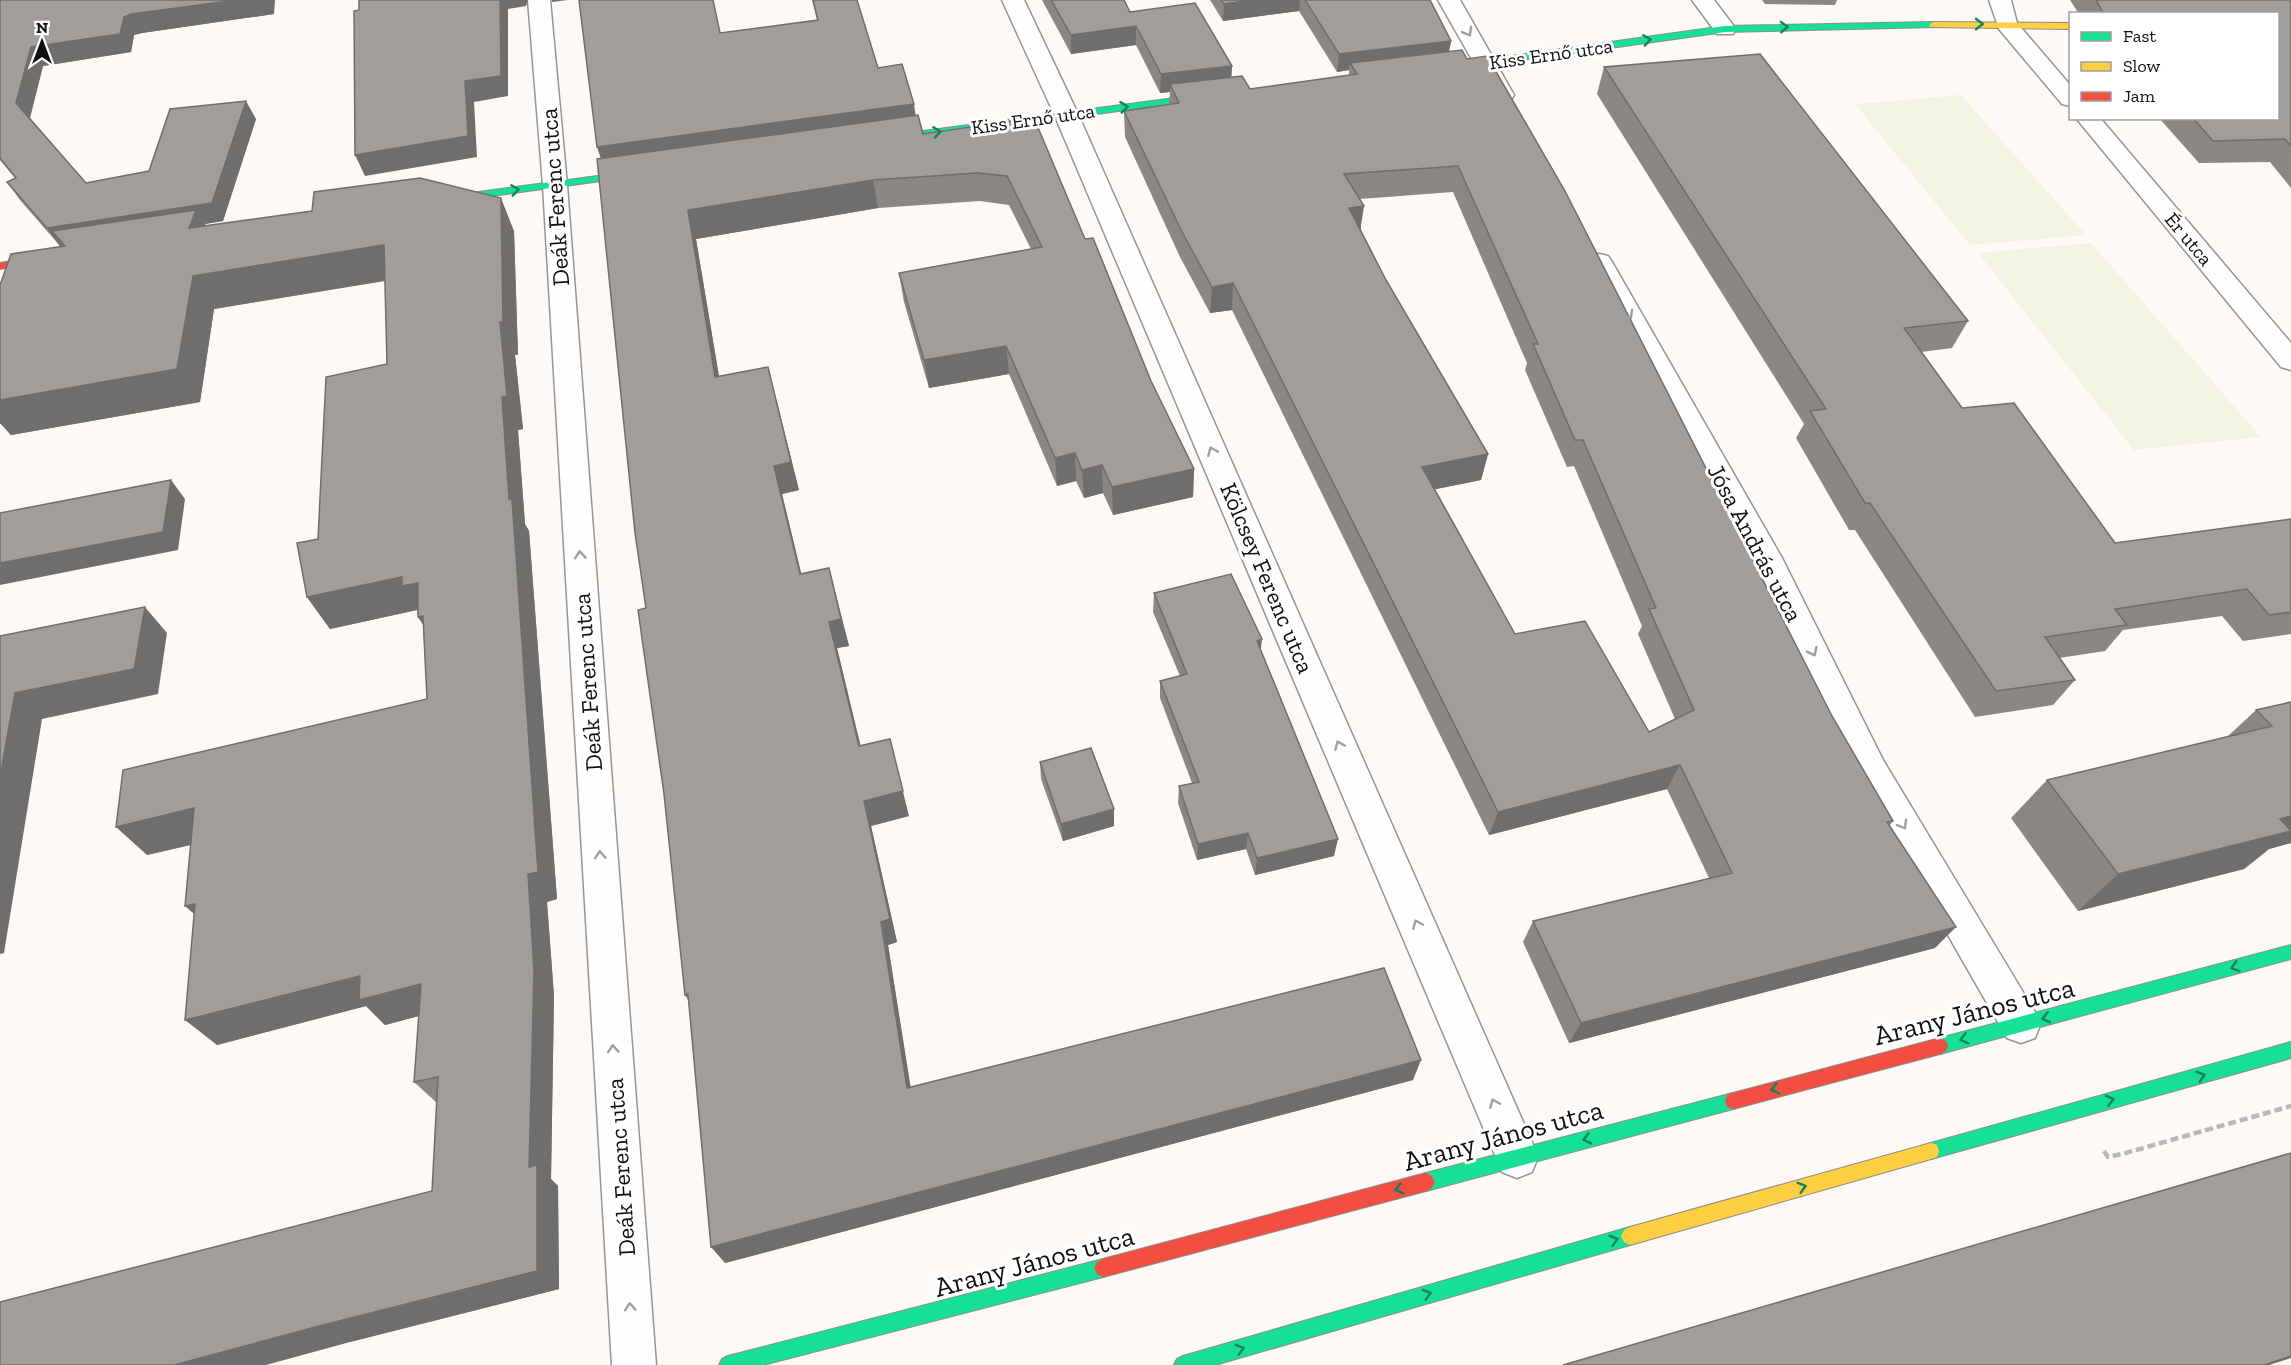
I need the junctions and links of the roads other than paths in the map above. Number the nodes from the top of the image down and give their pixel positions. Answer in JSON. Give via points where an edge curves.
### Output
{"nodes":[{"id":1,"x":539,"y":0,"type":"edge"},
{"id":2,"x":1013,"y":0,"type":"edge"},
{"id":3,"x":1449,"y":0,"type":"edge"},
{"id":4,"x":1703,"y":0,"type":"edge"},
{"id":5,"x":2000,"y":0,"type":"edge"},
{"id":6,"x":2007,"y":24,"type":"junction"},
{"id":7,"x":2069,"y":26,"type":"edge"},
{"id":8,"x":1725,"y":29,"type":"junction"},
{"id":9,"x":1486,"y":63,"type":"junction"},
{"id":10,"x":1427,"y":70,"type":"edge"},
{"id":11,"x":1229,"y":94,"type":"edge"},
{"id":12,"x":2069,"y":98,"type":"edge"},
{"id":13,"x":1066,"y":114,"type":"junction"},
{"id":14,"x":1515,"y":115,"type":"edge"},
{"id":15,"x":2089,"y":120,"type":"edge"},
{"id":16,"x":864,"y":142,"type":"edge"},
{"id":17,"x":650,"y":172,"type":"edge"},
{"id":18,"x":555,"y":185,"type":"junction"},
{"id":19,"x":422,"y":203,"type":"edge"},
{"id":20,"x":1585,"y":239,"type":"edge"},
{"id":21,"x":62,"y":256,"type":"edge"},
{"id":22,"x":0,"y":266,"type":"edge"},
{"id":23,"x":2291,"y":361,"type":"edge"},
{"id":24,"x":2291,"y":952,"type":"edge"},
{"id":25,"x":2021,"y":1024,"type":"junction"},
{"id":26,"x":2291,"y":1050,"type":"edge"},
{"id":27,"x":1517,"y":1157,"type":"junction"},
{"id":28,"x":634,"y":1365,"type":"edge"},
{"id":29,"x":728,"y":1365,"type":"edge"},
{"id":30,"x":1184,"y":1365,"type":"edge"}],
"edges":[{"from":1,"to":18,"type":"street","name":"Deák Ferenc utca"},
{"from":2,"to":13,"type":"street","name":"Kölcsey Ferenc utca"},
{"from":3,"to":9,"type":"street","one_way":true},
{"from":4,"to":8,"type":"street"},
{"from":5,"to":6,"type":"street"},
{"from":6,"to":7,"type":"street","name":"Kiss Ernő utca"},
{"from":8,"to":6,"type":"street","name":"Kiss Ernő utca","one_way":true},
{"from":6,"to":12,"type":"street"},
{"from":9,"to":8,"type":"street","name":"Kiss Ernő utca","one_way":true},
{"from":9,"to":10,"type":"street","name":"Kiss Ernő utca"},
{"from":9,"to":14,"type":"street"},
{"from":13,"to":11,"type":"street","name":"Kiss Ernő utca","one_way":true},
{"from":16,"to":13,"type":"street","name":"Kiss Ernő utca","one_way":true},
{"from":27,"to":13,"type":"street","name":"Kölcsey Ferenc utca","one_way":true},
{"from":15,"to":23,"type":"street","name":"Ér utca"},
{"from":17,"to":18,"type":"street"},
{"from":19,"to":18,"type":"street","one_way":true},
{"from":28,"to":18,"type":"street","name":"Deák Ferenc utca","one_way":true},
{"from":20,"to":25,"type":"street","name":"Jósa András utca","one_way":true,"via":[[1767,558],[1871,770]]},
{"from":21,"to":22,"type":"street"},
{"from":24,"to":25,"type":"street","name":"Arany János utca","one_way":true},
{"from":25,"to":27,"type":"street","name":"Arany János utca","one_way":true},
{"from":30,"to":26,"type":"street","one_way":true},
{"from":27,"to":29,"type":"street","name":"Arany János utca","one_way":true,"via":[[1044,1286]]}]}
